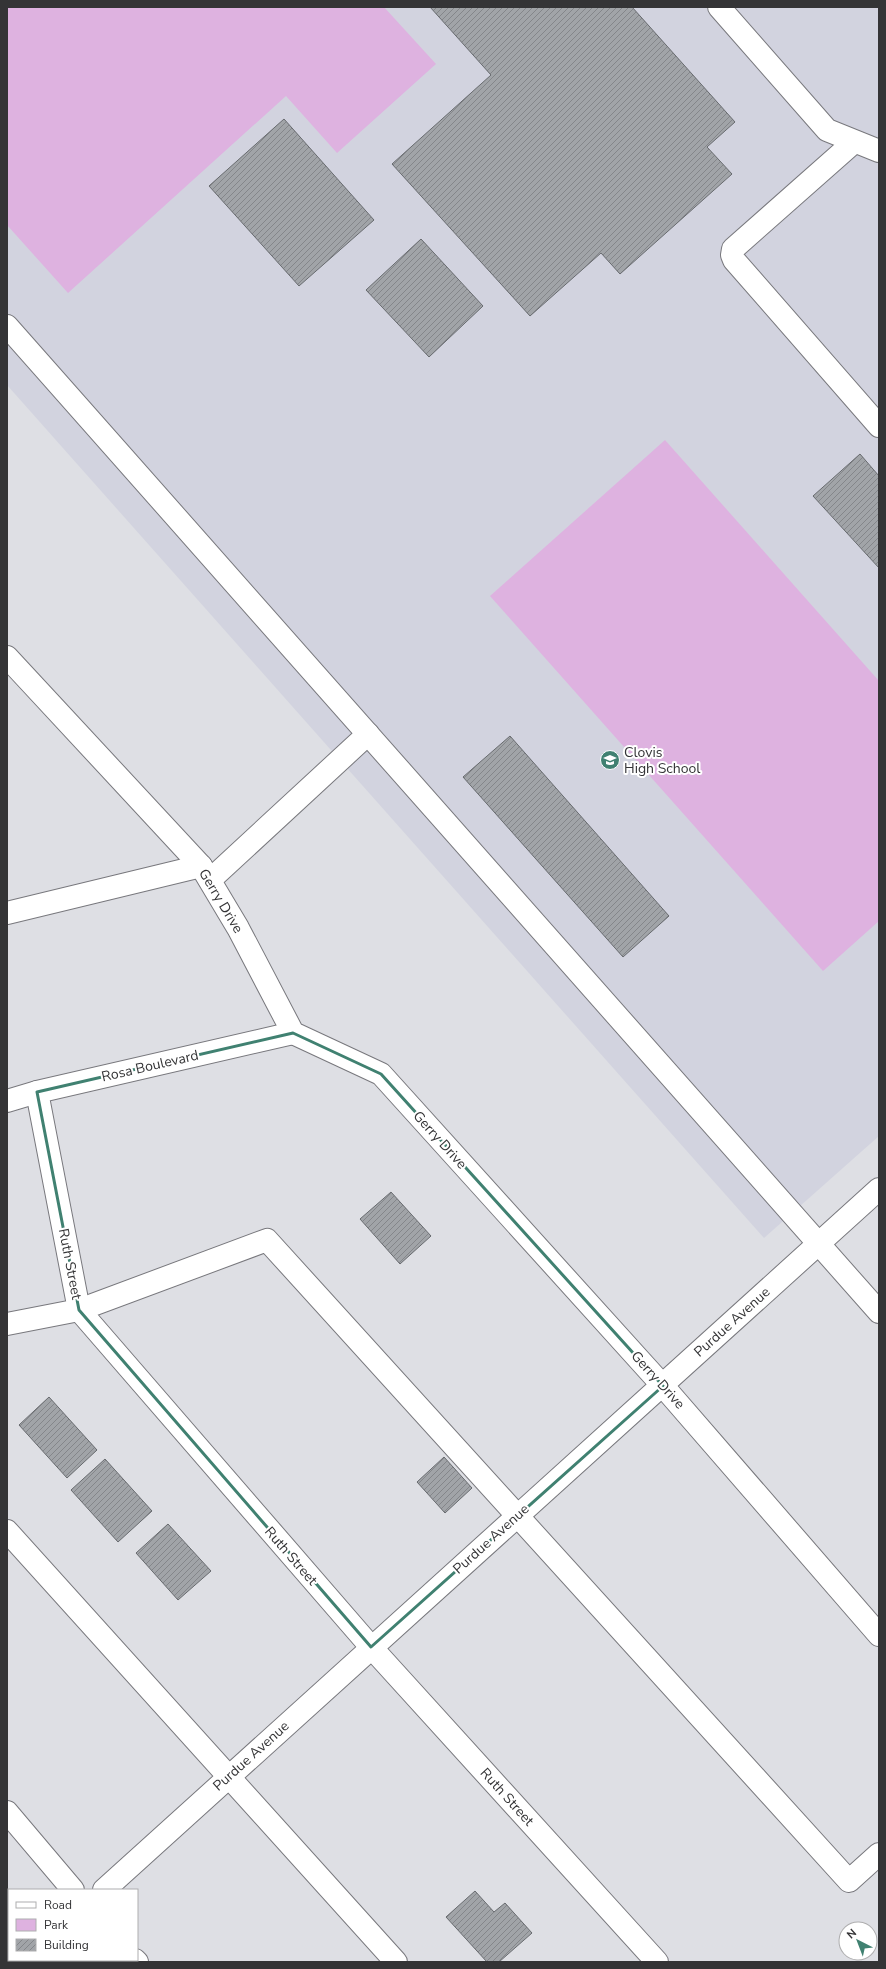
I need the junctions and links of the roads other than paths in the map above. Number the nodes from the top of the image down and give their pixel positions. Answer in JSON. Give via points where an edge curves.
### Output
{"nodes":[{"id":1,"x":719,"y":7,"type":"edge"},
{"id":2,"x":854,"y":142,"type":"junction"},
{"id":3,"x":879,"y":151,"type":"edge"},
{"id":4,"x":7,"y":326,"type":"edge"},
{"id":5,"x":879,"y":426,"type":"edge"},
{"id":6,"x":7,"y":657,"type":"edge"},
{"id":7,"x":368,"y":734,"type":"junction"},
{"id":8,"x":205,"y":873,"type":"junction"},
{"id":9,"x":7,"y":913,"type":"edge"},
{"id":10,"x":293,"y":1033,"type":"junction"},
{"id":11,"x":37,"y":1092,"type":"junction"},
{"id":12,"x":7,"y":1101,"type":"edge"},
{"id":13,"x":879,"y":1188,"type":"edge"},
{"id":14,"x":818,"y":1244,"type":"junction"},
{"id":15,"x":79,"y":1310,"type":"junction"},
{"id":16,"x":879,"y":1312,"type":"edge"},
{"id":17,"x":7,"y":1324,"type":"edge"},
{"id":18,"x":663,"y":1386,"type":"junction"},
{"id":19,"x":518,"y":1516,"type":"junction"},
{"id":20,"x":7,"y":1531,"type":"edge"},
{"id":21,"x":879,"y":1635,"type":"edge"},
{"id":22,"x":371,"y":1648,"type":"junction"},
{"id":23,"x":229,"y":1777,"type":"junction"},
{"id":24,"x":7,"y":1812,"type":"edge"},
{"id":25,"x":879,"y":1854,"type":"edge"},
{"id":26,"x":72,"y":1889,"type":"edge"},
{"id":27,"x":105,"y":1889,"type":"edge"},
{"id":28,"x":396,"y":1962,"type":"edge"},
{"id":29,"x":657,"y":1962,"type":"edge"}],
"edges":[{"from":1,"to":2,"type":"street","via":[[827,130]]},
{"from":2,"to":3,"type":"street"},
{"from":2,"to":5,"type":"street","via":[[733,249],[732,255]]},
{"from":4,"to":7,"type":"street"},
{"from":6,"to":8,"type":"street","name":"Gerry Drive"},
{"from":7,"to":8,"type":"street"},
{"from":7,"to":14,"type":"street"},
{"from":8,"to":9,"type":"street"},
{"from":8,"to":10,"type":"street","name":"Gerry Drive","via":[[238,928]]},
{"from":10,"to":11,"type":"street","name":"Rosa Boulevard"},
{"from":10,"to":18,"type":"street","name":"Gerry Drive","via":[[381,1074]]},
{"from":11,"to":12,"type":"street","name":"Rosa Boulevard"},
{"from":11,"to":15,"type":"street","name":"Ruth Street"},
{"from":13,"to":14,"type":"street","name":"Purdue Avenue"},
{"from":14,"to":16,"type":"street"},
{"from":14,"to":18,"type":"street","name":"Purdue Avenue"},
{"from":15,"to":17,"type":"street"},
{"from":15,"to":19,"type":"street","via":[[267,1240]]},
{"from":15,"to":22,"type":"street","name":"Ruth Street"},
{"from":18,"to":19,"type":"street","name":"Purdue Avenue"},
{"from":18,"to":21,"type":"street","name":"Gerry Drive"},
{"from":19,"to":22,"type":"street","name":"Purdue Avenue"},
{"from":19,"to":25,"type":"street","via":[[849,1881]]},
{"from":20,"to":23,"type":"street"},
{"from":22,"to":23,"type":"street","name":"Purdue Avenue"},
{"from":22,"to":29,"type":"street","name":"Ruth Street"},
{"from":23,"to":27,"type":"street","name":"Purdue Avenue"},
{"from":23,"to":28,"type":"street"},
{"from":24,"to":26,"type":"street"}]}
